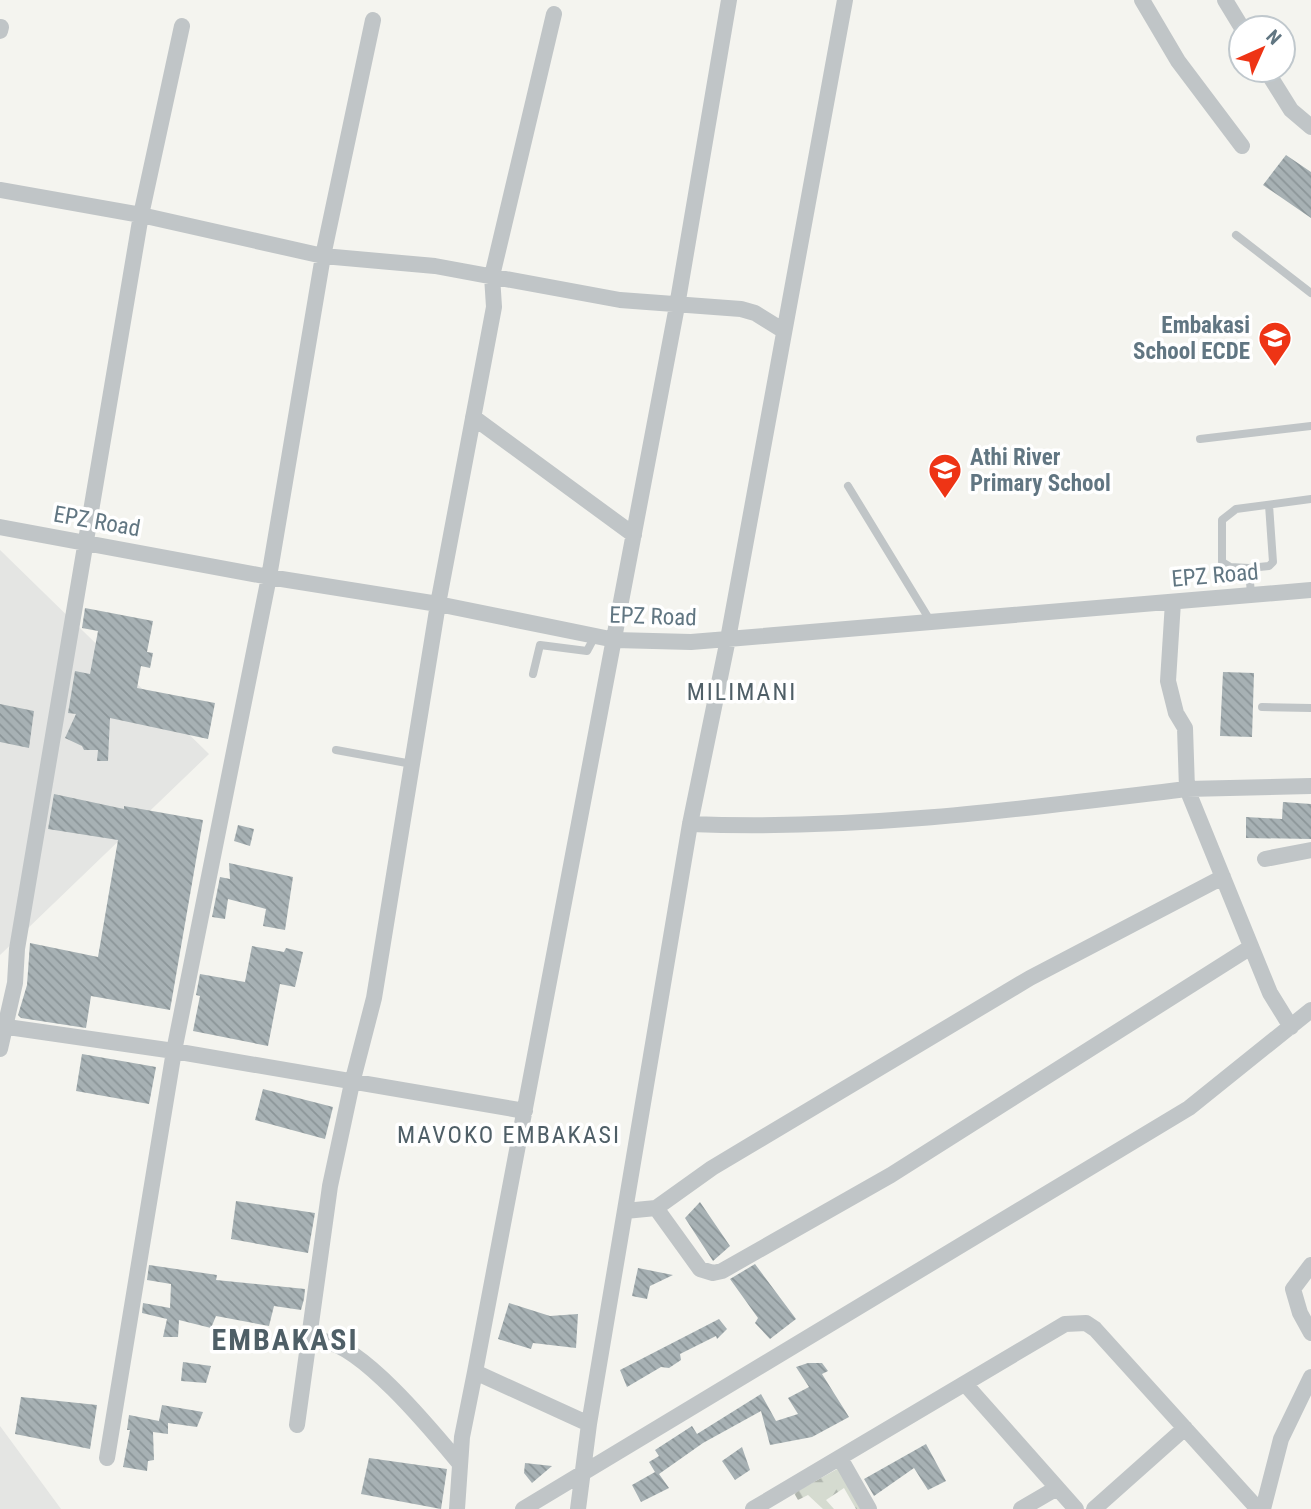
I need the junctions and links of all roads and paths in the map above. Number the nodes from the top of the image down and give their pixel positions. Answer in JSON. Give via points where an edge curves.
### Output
{"nodes":[{"id":1,"x":729,"y":0,"type":"edge"},
{"id":2,"x":845,"y":0,"type":"edge"},
{"id":3,"x":1142,"y":0,"type":"edge"},
{"id":4,"x":554,"y":14,"type":"dead end"},
{"id":5,"x":373,"y":20,"type":"dead end"},
{"id":6,"x":182,"y":26,"type":"dead end"},
{"id":7,"x":1275,"y":84,"type":"edge"},
{"id":8,"x":1311,"y":127,"type":"edge"},
{"id":9,"x":1242,"y":146,"type":"dead end"},
{"id":10,"x":0,"y":190,"type":"edge"},
{"id":11,"x":141,"y":215,"type":"junction"},
{"id":12,"x":1236,"y":235,"type":"dead end"},
{"id":13,"x":324,"y":256,"type":"junction"},
{"id":14,"x":492,"y":276,"type":"junction"},
{"id":15,"x":1311,"y":293,"type":"edge"},
{"id":16,"x":677,"y":306,"type":"junction"},
{"id":17,"x":784,"y":331,"type":"junction"},
{"id":18,"x":473,"y":417,"type":"junction"},
{"id":19,"x":1311,"y":426,"type":"edge"},
{"id":20,"x":1200,"y":439,"type":"dead end"},
{"id":21,"x":848,"y":486,"type":"dead end"},
{"id":22,"x":1311,"y":499,"type":"edge"},
{"id":23,"x":1269,"y":505,"type":"junction"},
{"id":24,"x":0,"y":527,"type":"edge"},
{"id":25,"x":634,"y":535,"type":"junction"},
{"id":26,"x":88,"y":542,"type":"junction"},
{"id":27,"x":1249,"y":568,"type":"junction"},
{"id":28,"x":269,"y":577,"type":"junction"},
{"id":29,"x":1311,"y":590,"type":"edge"},
{"id":30,"x":1251,"y":595,"type":"junction"},
{"id":31,"x":1173,"y":602,"type":"junction"},
{"id":32,"x":438,"y":604,"type":"junction"},
{"id":33,"x":931,"y":622,"type":"junction"},
{"id":34,"x":595,"y":636,"type":"junction"},
{"id":35,"x":729,"y":639,"type":"junction"},
{"id":36,"x":615,"y":640,"type":"junction"},
{"id":37,"x":533,"y":674,"type":"dead end"},
{"id":38,"x":1262,"y":708,"type":"dead end"},
{"id":39,"x":1311,"y":708,"type":"edge"},
{"id":40,"x":336,"y":750,"type":"dead end"},
{"id":41,"x":412,"y":764,"type":"junction"},
{"id":42,"x":1311,"y":786,"type":"edge"},
{"id":43,"x":1186,"y":789,"type":"junction"},
{"id":44,"x":690,"y":824,"type":"junction"},
{"id":45,"x":1311,"y":850,"type":"edge"},
{"id":46,"x":1265,"y":859,"type":"dead end"},
{"id":47,"x":1223,"y":877,"type":"junction"},
{"id":48,"x":1251,"y":947,"type":"junction"},
{"id":49,"x":1311,"y":1010,"type":"edge"},
{"id":50,"x":2,"y":1026,"type":"edge"},
{"id":51,"x":1291,"y":1027,"type":"junction"},
{"id":52,"x":0,"y":1049,"type":"edge"},
{"id":53,"x":174,"y":1051,"type":"junction"},
{"id":54,"x":352,"y":1083,"type":"junction"},
{"id":55,"x":525,"y":1111,"type":"junction"},
{"id":56,"x":656,"y":1209,"type":"junction"},
{"id":57,"x":625,"y":1211,"type":"junction"},
{"id":58,"x":1311,"y":1265,"type":"edge"},
{"id":59,"x":1311,"y":1333,"type":"edge"},
{"id":60,"x":308,"y":1345,"type":"junction"},
{"id":61,"x":475,"y":1372,"type":"junction"},
{"id":62,"x":1311,"y":1377,"type":"edge"},
{"id":63,"x":966,"y":1385,"type":"junction"},
{"id":64,"x":589,"y":1424,"type":"junction"},
{"id":65,"x":297,"y":1425,"type":"dead end"},
{"id":66,"x":1185,"y":1428,"type":"junction"},
{"id":67,"x":107,"y":1458,"type":"dead end"},
{"id":68,"x":840,"y":1458,"type":"junction"},
{"id":69,"x":460,"y":1464,"type":"junction"},
{"id":70,"x":582,"y":1473,"type":"junction"},
{"id":71,"x":1057,"y":1488,"type":"junction"},
{"id":72,"x":457,"y":1509,"type":"edge"},
{"id":73,"x":523,"y":1509,"type":"edge"},
{"id":74,"x":578,"y":1509,"type":"edge"},
{"id":75,"x":753,"y":1509,"type":"edge"},
{"id":76,"x":869,"y":1509,"type":"edge"},
{"id":77,"x":1021,"y":1509,"type":"edge"},
{"id":78,"x":1076,"y":1509,"type":"edge"},
{"id":79,"x":1094,"y":1509,"type":"edge"},
{"id":80,"x":1260,"y":1509,"type":"edge"}],
"edges":[{"from":1,"to":16,"type":"street"},
{"from":2,"to":17,"type":"street"},
{"from":3,"to":9,"type":"street","via":[[1178,61]]},
{"from":4,"to":14,"type":"street"},
{"from":5,"to":13,"type":"street"},
{"from":6,"to":11,"type":"street"},
{"from":7,"to":8,"type":"street","via":[[1291,110]]},
{"from":10,"to":11,"type":"street"},
{"from":11,"to":13,"type":"street"},
{"from":11,"to":26,"type":"street"},
{"from":12,"to":15,"type":"lane"},
{"from":13,"to":14,"type":"street"},
{"from":13,"to":28,"type":"street"},
{"from":14,"to":16,"type":"street"},
{"from":14,"to":18,"type":"street","via":[[494,307]]},
{"from":16,"to":17,"type":"street","via":[[741,309]]},
{"from":16,"to":25,"type":"street"},
{"from":17,"to":35,"type":"street"},
{"from":18,"to":25,"type":"street"},
{"from":18,"to":32,"type":"street"},
{"from":19,"to":20,"type":"lane"},
{"from":21,"to":33,"type":"lane"},
{"from":22,"to":23,"type":"lane"},
{"from":23,"to":27,"type":"lane","via":[[1273,562]]},
{"from":23,"to":27,"type":"lane","via":[[1230,511],[1222,520],[1222,562]]},
{"from":24,"to":26,"type":"street","name":"EPZ Road"},
{"from":25,"to":36,"type":"street"},
{"from":26,"to":28,"type":"street","name":"EPZ Road"},
{"from":26,"to":50,"type":"street","via":[[17,949],[15,983]]},
{"from":27,"to":30,"type":"lane"},
{"from":28,"to":32,"type":"street","name":"EPZ Road"},
{"from":28,"to":53,"type":"street"},
{"from":29,"to":30,"type":"street","name":"EPZ Road"},
{"from":30,"to":31,"type":"street","name":"EPZ Road"},
{"from":31,"to":33,"type":"street","name":"EPZ Road"},
{"from":31,"to":43,"type":"street","via":[[1168,681],[1185,728]]},
{"from":32,"to":34,"type":"street","name":"EPZ Road"},
{"from":32,"to":41,"type":"street"},
{"from":33,"to":35,"type":"street","name":"EPZ Road"},
{"from":34,"to":36,"type":"street","name":"EPZ Road"},
{"from":34,"to":37,"type":"lane","via":[[587,652],[540,645]]},
{"from":35,"to":36,"type":"street","name":"EPZ Road"},
{"from":35,"to":44,"type":"street"},
{"from":36,"to":55,"type":"street"},
{"from":38,"to":39,"type":"lane"},
{"from":40,"to":41,"type":"lane"},
{"from":41,"to":54,"type":"street","via":[[374,998]]},
{"from":42,"to":43,"type":"street"},
{"from":43,"to":44,"type":"street","via":[[944,818],[778,827]]},
{"from":43,"to":47,"type":"street"},
{"from":44,"to":57,"type":"street"},
{"from":45,"to":46,"type":"street"},
{"from":47,"to":48,"type":"street"},
{"from":47,"to":56,"type":"street","via":[[1030,978],[712,1168]]},
{"from":48,"to":51,"type":"street","via":[[1270,993]]},
{"from":48,"to":56,"type":"street","via":[[891,1174],[722,1271],[700,1269]]},
{"from":49,"to":51,"type":"street"},
{"from":50,"to":52,"type":"street"},
{"from":50,"to":53,"type":"street"},
{"from":51,"to":70,"type":"street","via":[[1189,1108]]},
{"from":53,"to":54,"type":"street"},
{"from":53,"to":67,"type":"street"},
{"from":54,"to":55,"type":"street"},
{"from":54,"to":60,"type":"street","via":[[330,1186]]},
{"from":55,"to":61,"type":"street"},
{"from":56,"to":57,"type":"street"},
{"from":57,"to":64,"type":"street"},
{"from":58,"to":59,"type":"street","via":[[1293,1289]]},
{"from":60,"to":65,"type":"street"},
{"from":60,"to":69,"type":"street","via":[[323,1341],[351,1354],[421,1417]]},
{"from":61,"to":64,"type":"street"},
{"from":61,"to":69,"type":"street"},
{"from":62,"to":80,"type":"street","via":[[1281,1439]]},
{"from":63,"to":66,"type":"street","via":[[1065,1324],[1086,1323]]},
{"from":63,"to":68,"type":"street"},
{"from":63,"to":71,"type":"street"},
{"from":64,"to":70,"type":"street"},
{"from":66,"to":79,"type":"street"},
{"from":66,"to":80,"type":"street"},
{"from":68,"to":75,"type":"street"},
{"from":68,"to":76,"type":"street"},
{"from":69,"to":72,"type":"street"},
{"from":70,"to":73,"type":"street"},
{"from":70,"to":74,"type":"street"},
{"from":71,"to":77,"type":"street"},
{"from":71,"to":78,"type":"street"}]}
